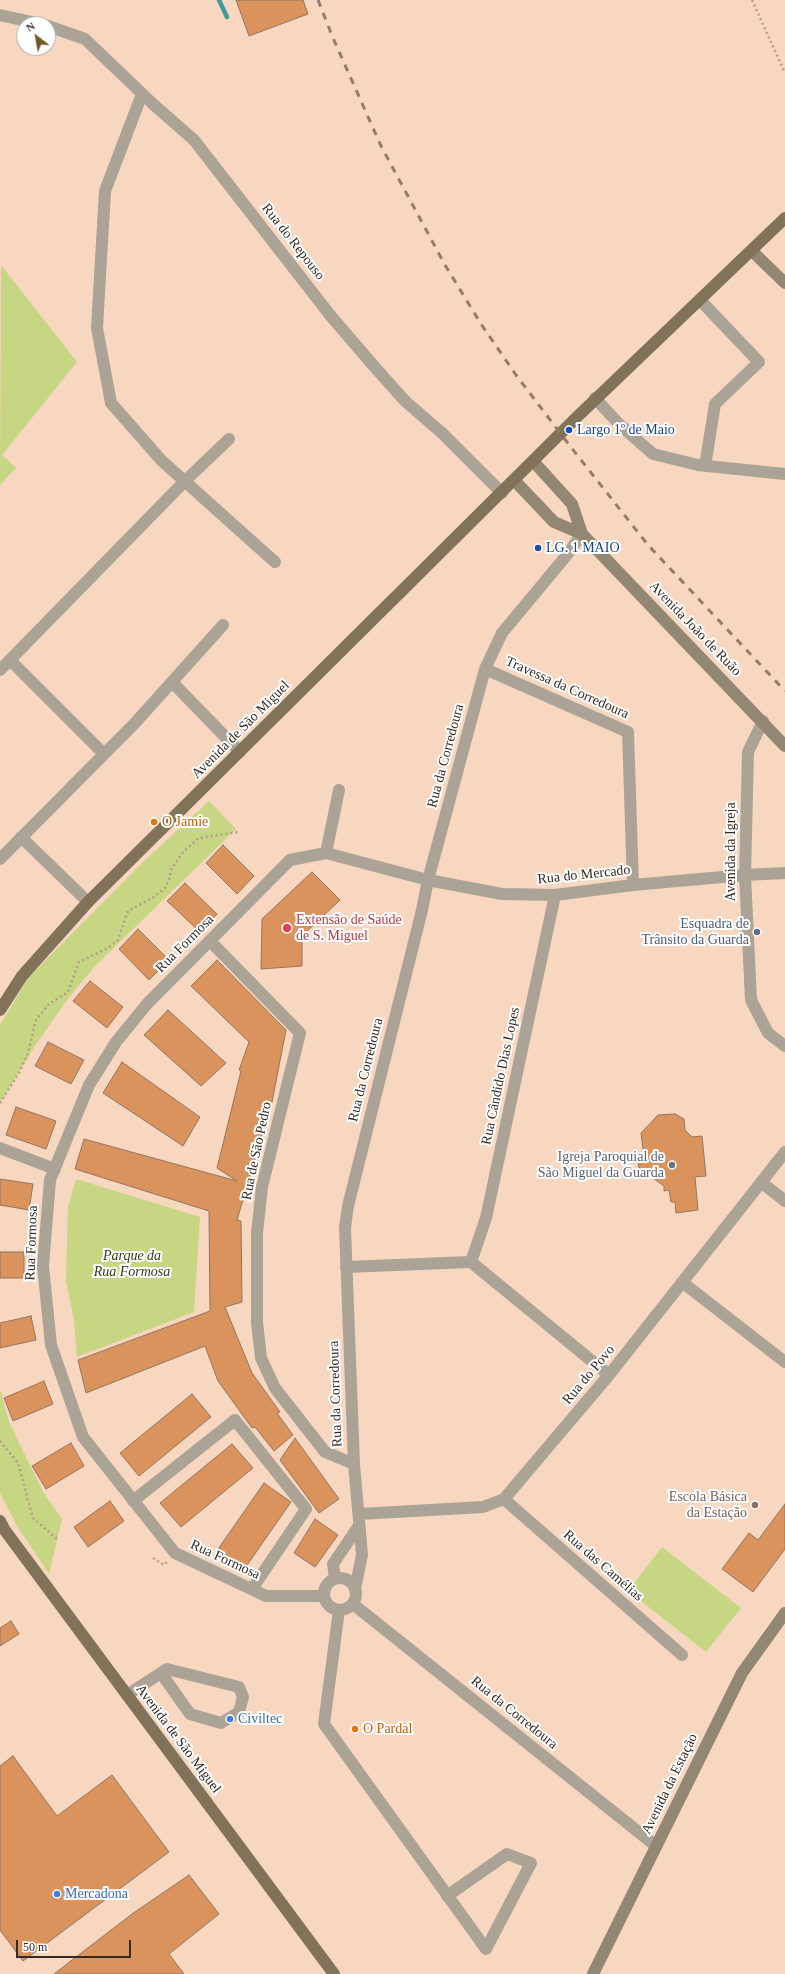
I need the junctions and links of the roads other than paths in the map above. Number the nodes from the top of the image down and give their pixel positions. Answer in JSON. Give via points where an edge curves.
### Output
{"nodes":[{"id":1,"x":0,"y":15,"type":"edge"},
{"id":2,"x":16,"y":19,"type":"edge"},
{"id":3,"x":56,"y":29,"type":"edge"},
{"id":4,"x":142,"y":94,"type":"junction"},
{"id":5,"x":785,"y":218,"type":"edge"},
{"id":6,"x":752,"y":251,"type":"junction"},
{"id":7,"x":785,"y":283,"type":"edge"},
{"id":8,"x":700,"y":300,"type":"junction"},
{"id":9,"x":595,"y":398,"type":"junction"},
{"id":10,"x":230,"y":439,"type":"dead end"},
{"id":11,"x":533,"y":461,"type":"junction"},
{"id":12,"x":705,"y":466,"type":"junction"},
{"id":13,"x":785,"y":474,"type":"edge"},
{"id":14,"x":514,"y":480,"type":"junction"},
{"id":15,"x":185,"y":481,"type":"junction"},
{"id":16,"x":502,"y":493,"type":"junction"},
{"id":17,"x":582,"y":534,"type":"junction"},
{"id":18,"x":276,"y":562,"type":"dead end"},
{"id":19,"x":224,"y":625,"type":"dead end"},
{"id":20,"x":10,"y":660,"type":"junction"},
{"id":21,"x":485,"y":669,"type":"junction"},
{"id":22,"x":0,"y":670,"type":"edge"},
{"id":23,"x":172,"y":682,"type":"junction"},
{"id":24,"x":762,"y":721,"type":"junction"},
{"id":25,"x":785,"y":746,"type":"edge"},
{"id":26,"x":240,"y":752,"type":"junction"},
{"id":27,"x":104,"y":754,"type":"junction"},
{"id":28,"x":339,"y":790,"type":"dead end"},
{"id":29,"x":22,"y":837,"type":"junction"},
{"id":30,"x":326,"y":853,"type":"junction"},
{"id":31,"x":0,"y":859,"type":"edge"},
{"id":32,"x":785,"y":873,"type":"edge"},
{"id":33,"x":744,"y":875,"type":"junction"},
{"id":34,"x":428,"y":880,"type":"junction"},
{"id":35,"x":633,"y":885,"type":"junction"},
{"id":36,"x":555,"y":895,"type":"junction"},
{"id":37,"x":88,"y":902,"type":"junction"},
{"id":38,"x":210,"y":941,"type":"junction"},
{"id":39,"x":0,"y":1010,"type":"edge"},
{"id":40,"x":785,"y":1046,"type":"edge"},
{"id":41,"x":0,"y":1148,"type":"edge"},
{"id":42,"x":785,"y":1152,"type":"edge"},
{"id":43,"x":54,"y":1169,"type":"junction"},
{"id":44,"x":762,"y":1182,"type":"junction"},
{"id":45,"x":785,"y":1201,"type":"edge"},
{"id":46,"x":471,"y":1262,"type":"junction"},
{"id":47,"x":346,"y":1267,"type":"junction"},
{"id":48,"x":682,"y":1282,"type":"junction"},
{"id":49,"x":785,"y":1362,"type":"edge"},
{"id":50,"x":609,"y":1375,"type":"junction"},
{"id":51,"x":354,"y":1464,"type":"junction"},
{"id":52,"x":504,"y":1499,"type":"junction"},
{"id":53,"x":133,"y":1501,"type":"junction"},
{"id":54,"x":359,"y":1514,"type":"junction"},
{"id":55,"x":0,"y":1521,"type":"edge"},
{"id":56,"x":358,"y":1527,"type":"junction"},
{"id":57,"x":335,"y":1578,"type":"junction"},
{"id":58,"x":252,"y":1589,"type":"junction"},
{"id":59,"x":356,"y":1589,"type":"junction"},
{"id":60,"x":324,"y":1596,"type":"junction"},
{"id":61,"x":353,"y":1604,"type":"junction"},
{"id":62,"x":339,"y":1610,"type":"junction"},
{"id":63,"x":785,"y":1613,"type":"edge"},
{"id":64,"x":682,"y":1655,"type":"dead end"},
{"id":65,"x":161,"y":1673,"type":"junction"},
{"id":66,"x":127,"y":1695,"type":"junction"},
{"id":67,"x":656,"y":1846,"type":"junction"},
{"id":68,"x":448,"y":1896,"type":"junction"},
{"id":69,"x":334,"y":1974,"type":"edge"},
{"id":70,"x":593,"y":1974,"type":"edge"}],
"edges":[{"from":1,"to":2,"type":"street"},
{"from":3,"to":4,"type":"street","name":"Rua do Repouso","via":[[84,39]]},
{"from":4,"to":15,"type":"street","via":[[105,191],[97,328],[111,403],[162,460]]},
{"from":4,"to":16,"type":"street","name":"Rua do Repouso","via":[[194,140],[330,315],[377,370],[405,401],[442,433]]},
{"from":5,"to":6,"type":"main road","name":"Avenida de São Miguel"},
{"from":6,"to":7,"type":"main road"},
{"from":6,"to":8,"type":"main road","name":"Avenida de São Miguel"},
{"from":8,"to":9,"type":"main road","name":"Avenida de São Miguel"},
{"from":8,"to":12,"type":"street","via":[[759,362],[715,404]]},
{"from":9,"to":11,"type":"main road","name":"Avenida de São Miguel"},
{"from":9,"to":12,"type":"street","via":[[619,424],[653,454]]},
{"from":10,"to":15,"type":"street"},
{"from":11,"to":14,"type":"main road","name":"Avenida de São Miguel"},
{"from":11,"to":17,"type":"main road","via":[[572,504]]},
{"from":12,"to":13,"type":"street"},
{"from":14,"to":16,"type":"main road","name":"Avenida de São Miguel"},
{"from":14,"to":17,"type":"main road","via":[[554,522]]},
{"from":15,"to":18,"type":"street"},
{"from":15,"to":20,"type":"street"},
{"from":16,"to":26,"type":"main road","name":"Avenida de São Miguel"},
{"from":17,"to":21,"type":"street","name":"Rua da Corredoura","via":[[502,633]]},
{"from":17,"to":24,"type":"main road","name":"Avenida João de Ruão"},
{"from":19,"to":23,"type":"street"},
{"from":20,"to":22,"type":"street"},
{"from":20,"to":27,"type":"street"},
{"from":21,"to":34,"type":"street","name":"Rua da Corredoura"},
{"from":21,"to":35,"type":"street","name":"Travessa da Corredoura","via":[[628,732]]},
{"from":23,"to":26,"type":"street"},
{"from":23,"to":27,"type":"street"},
{"from":24,"to":25,"type":"main road","name":"Avenida João de Ruão"},
{"from":24,"to":33,"type":"street","name":"Avenida da Igreja","via":[[748,752]]},
{"from":26,"to":37,"type":"main road","name":"Avenida de São Miguel"},
{"from":27,"to":29,"type":"street"},
{"from":28,"to":30,"type":"street"},
{"from":29,"to":31,"type":"street"},
{"from":29,"to":37,"type":"street"},
{"from":30,"to":34,"type":"street","name":"Rua Formosa"},
{"from":30,"to":38,"type":"street","name":"Rua Formosa","via":[[290,860]]},
{"from":32,"to":33,"type":"street"},
{"from":33,"to":35,"type":"street","name":"Rua do Mercado"},
{"from":33,"to":40,"type":"street","name":"Avenida da Igreja","via":[[751,1000],[768,1032]]},
{"from":34,"to":36,"type":"street","name":"Rua do Mercado","via":[[502,894]]},
{"from":34,"to":47,"type":"street","name":"Rua da Corredoura","via":[[348,1206],[345,1228]]},
{"from":35,"to":36,"type":"street","name":"Rua do Mercado"},
{"from":36,"to":46,"type":"street","name":"Rua Cândido Dias Lopes","via":[[486,1218]]},
{"from":37,"to":39,"type":"main road","name":"Avenida de São Miguel","via":[[22,976]]},
{"from":38,"to":43,"type":"street","name":"Rua Formosa","via":[[147,1004],[116,1042],[89,1086]]},
{"from":38,"to":51,"type":"street","name":"Rua de São Pedro","via":[[300,1033],[262,1187],[257,1232],[257,1322],[261,1358],[275,1388],[325,1452]]},
{"from":41,"to":43,"type":"street"},
{"from":42,"to":44,"type":"street","name":"Rua do Povo"},
{"from":43,"to":53,"type":"street","name":"Rua Formosa","via":[[50,1180],[43,1266],[50,1345],[83,1437]]},
{"from":44,"to":45,"type":"street"},
{"from":44,"to":48,"type":"street","name":"Rua do Povo"},
{"from":46,"to":47,"type":"street"},
{"from":46,"to":50,"type":"street"},
{"from":47,"to":51,"type":"street","name":"Rua da Corredoura"},
{"from":48,"to":49,"type":"street"},
{"from":48,"to":50,"type":"street","name":"Rua do Povo"},
{"from":50,"to":52,"type":"street","name":"Rua do Povo"},
{"from":51,"to":54,"type":"street","name":"Rua da Corredoura"},
{"from":52,"to":54,"type":"street","name":"Rua do Povo","via":[[483,1507]]},
{"from":52,"to":64,"type":"street","name":"Rua das Camélias"},
{"from":53,"to":58,"type":"street","name":"Rua Formosa","via":[[175,1553]]},
{"from":53,"to":58,"type":"street","via":[[235,1420],[306,1510]]},
{"from":54,"to":56,"type":"street","name":"Rua da Corredoura"},
{"from":55,"to":66,"type":"main road","name":"Avenida de São Miguel"},
{"from":56,"to":57,"type":"street","name":"Rua da Corredoura","via":[[333,1564]]},
{"from":56,"to":59,"type":"street","name":"Rua da Corredoura","via":[[362,1555]]},
{"from":57,"to":59,"type":"street","via":[[350,1581]]},
{"from":57,"to":60,"type":"street","name":"Rua da Corredoura","via":[[327,1585]]},
{"from":58,"to":60,"type":"street","name":"Rua Formosa","via":[[266,1596]]},
{"from":59,"to":61,"type":"street","name":"Rua da Corredoura"},
{"from":60,"to":62,"type":"street","via":[[327,1604]]},
{"from":61,"to":62,"type":"street"},
{"from":61,"to":67,"type":"street","name":"Rua da Corredoura"},
{"from":62,"to":68,"type":"street","via":[[324,1724]]},
{"from":63,"to":67,"type":"main road","name":"Avenida da Estação","via":[[742,1673]]},
{"from":65,"to":65,"type":"street","via":[[167,1670],[239,1686],[242,1697],[239,1712],[221,1723],[190,1714]]},
{"from":65,"to":66,"type":"street"},
{"from":66,"to":69,"type":"main road","name":"Avenida de São Miguel"},
{"from":67,"to":70,"type":"main road","name":"Avenida da Estação"},
{"from":68,"to":68,"type":"street","via":[[486,1949],[531,1863],[507,1854]]}]}
